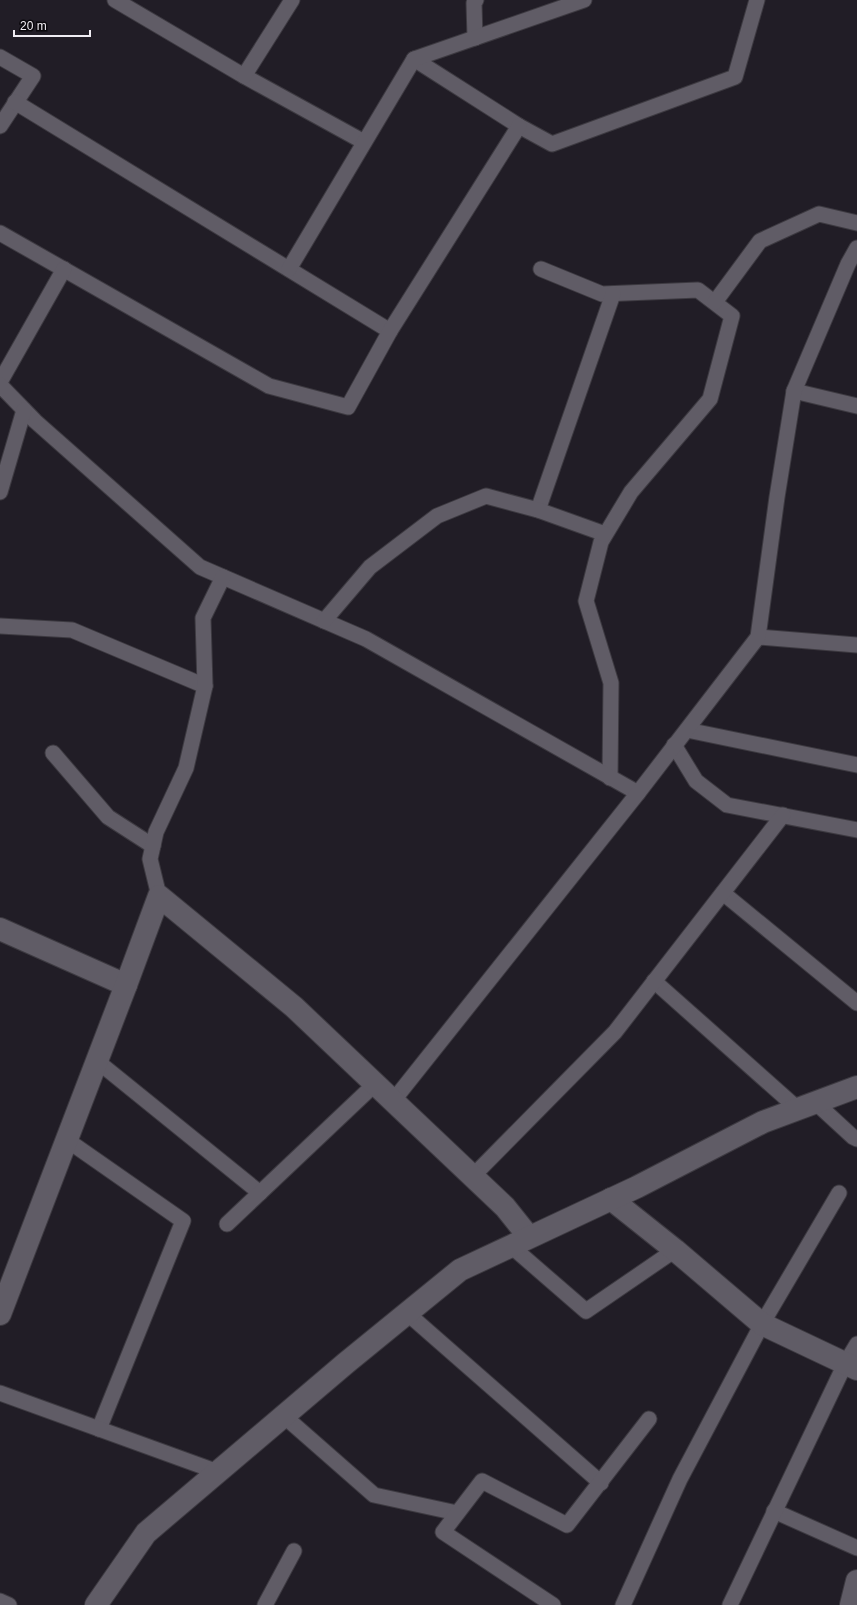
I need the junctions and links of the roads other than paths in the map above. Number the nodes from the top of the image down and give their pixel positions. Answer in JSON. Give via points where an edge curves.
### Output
{"nodes":[{"id":1,"x":115,"y":0,"type":"edge"},
{"id":2,"x":292,"y":0,"type":"edge"},
{"id":3,"x":476,"y":0,"type":"edge"},
{"id":4,"x":584,"y":0,"type":"edge"},
{"id":5,"x":757,"y":0,"type":"edge"},
{"id":6,"x":475,"y":38,"type":"junction"},
{"id":7,"x":0,"y":57,"type":"edge"},
{"id":8,"x":414,"y":58,"type":"junction"},
{"id":9,"x":244,"y":76,"type":"junction"},
{"id":10,"x":15,"y":102,"type":"junction"},
{"id":11,"x":0,"y":126,"type":"edge"},
{"id":12,"x":519,"y":126,"type":"junction"},
{"id":13,"x":364,"y":142,"type":"junction"},
{"id":14,"x":857,"y":223,"type":"edge"},
{"id":15,"x":0,"y":233,"type":"edge"},
{"id":16,"x":857,"y":248,"type":"edge"},
{"id":17,"x":64,"y":269,"type":"junction"},
{"id":18,"x":289,"y":269,"type":"junction"},
{"id":19,"x":541,"y":269,"type":"dead end"},
{"id":20,"x":613,"y":294,"type":"junction"},
{"id":21,"x":715,"y":302,"type":"junction"},
{"id":22,"x":390,"y":331,"type":"junction"},
{"id":23,"x":0,"y":382,"type":"edge"},
{"id":24,"x":0,"y":385,"type":"edge"},
{"id":25,"x":794,"y":391,"type":"junction"},
{"id":26,"x":857,"y":406,"type":"edge"},
{"id":27,"x":24,"y":410,"type":"junction"},
{"id":28,"x":0,"y":492,"type":"edge"},
{"id":29,"x":538,"y":510,"type":"junction"},
{"id":30,"x":605,"y":534,"type":"junction"},
{"id":31,"x":222,"y":577,"type":"junction"},
{"id":32,"x":324,"y":622,"type":"junction"},
{"id":33,"x":0,"y":626,"type":"edge"},
{"id":34,"x":758,"y":637,"type":"junction"},
{"id":35,"x":857,"y":645,"type":"edge"},
{"id":36,"x":205,"y":686,"type":"junction"},
{"id":37,"x":687,"y":730,"type":"junction"},
{"id":38,"x":674,"y":746,"type":"junction"},
{"id":39,"x":54,"y":753,"type":"dead end"},
{"id":40,"x":857,"y":765,"type":"edge"},
{"id":41,"x":610,"y":778,"type":"junction"},
{"id":42,"x":638,"y":793,"type":"junction"},
{"id":43,"x":783,"y":815,"type":"junction"},
{"id":44,"x":857,"y":830,"type":"edge"},
{"id":45,"x":153,"y":846,"type":"junction"},
{"id":46,"x":723,"y":892,"type":"junction"},
{"id":47,"x":159,"y":896,"type":"junction"},
{"id":48,"x":0,"y":929,"type":"edge"},
{"id":49,"x":654,"y":981,"type":"junction"},
{"id":50,"x":126,"y":986,"type":"junction"},
{"id":51,"x":857,"y":1003,"type":"edge"},
{"id":52,"x":97,"y":1061,"type":"junction"},
{"id":53,"x":375,"y":1084,"type":"junction"},
{"id":54,"x":857,"y":1087,"type":"edge"},
{"id":55,"x":394,"y":1101,"type":"junction"},
{"id":56,"x":807,"y":1106,"type":"junction"},
{"id":57,"x":857,"y":1139,"type":"edge"},
{"id":58,"x":67,"y":1140,"type":"junction"},
{"id":59,"x":473,"y":1176,"type":"junction"},
{"id":60,"x":260,"y":1193,"type":"junction"},
{"id":61,"x":839,"y":1193,"type":"dead end"},
{"id":62,"x":611,"y":1199,"type":"junction"},
{"id":63,"x":227,"y":1224,"type":"dead end"},
{"id":64,"x":520,"y":1242,"type":"junction"},
{"id":65,"x":675,"y":1250,"type":"junction"},
{"id":66,"x":0,"y":1314,"type":"edge"},
{"id":67,"x":407,"y":1314,"type":"junction"},
{"id":68,"x":762,"y":1324,"type":"junction"},
{"id":69,"x":857,"y":1344,"type":"edge"},
{"id":70,"x":851,"y":1366,"type":"edge"},
{"id":71,"x":0,"y":1393,"type":"edge"},
{"id":72,"x":284,"y":1416,"type":"junction"},
{"id":73,"x":649,"y":1419,"type":"dead end"},
{"id":74,"x":99,"y":1429,"type":"junction"},
{"id":75,"x":218,"y":1472,"type":"junction"},
{"id":76,"x":601,"y":1483,"type":"junction"},
{"id":77,"x":774,"y":1511,"type":"junction"},
{"id":78,"x":457,"y":1513,"type":"junction"},
{"id":79,"x":857,"y":1548,"type":"edge"},
{"id":80,"x":294,"y":1551,"type":"dead end"},
{"id":81,"x":857,"y":1581,"type":"edge"},
{"id":82,"x":0,"y":1601,"type":"edge"},
{"id":83,"x":9,"y":1605,"type":"edge"},
{"id":84,"x":96,"y":1605,"type":"edge"},
{"id":85,"x":265,"y":1605,"type":"edge"},
{"id":86,"x":552,"y":1605,"type":"edge"},
{"id":87,"x":623,"y":1605,"type":"edge"},
{"id":88,"x":730,"y":1605,"type":"edge"},
{"id":89,"x":851,"y":1605,"type":"edge"}],
"edges":[{"from":1,"to":9,"type":"lane"},
{"from":2,"to":9,"type":"lane"},
{"from":3,"to":6,"type":"lane"},
{"from":4,"to":6,"type":"lane"},
{"from":5,"to":12,"type":"lane","via":[[735,77],[552,144]]},
{"from":6,"to":8,"type":"lane"},
{"from":7,"to":10,"type":"lane","via":[[33,76]]},
{"from":8,"to":12,"type":"lane"},
{"from":8,"to":13,"type":"lane"},
{"from":9,"to":13,"type":"lane"},
{"from":10,"to":11,"type":"lane"},
{"from":10,"to":18,"type":"lane"},
{"from":12,"to":22,"type":"lane"},
{"from":13,"to":18,"type":"lane"},
{"from":14,"to":21,"type":"lane","via":[[820,214],[760,241]]},
{"from":15,"to":17,"type":"lane"},
{"from":16,"to":25,"type":"lane"},
{"from":17,"to":22,"type":"lane","via":[[269,386],[348,407]]},
{"from":17,"to":23,"type":"lane"},
{"from":18,"to":22,"type":"lane"},
{"from":19,"to":20,"type":"lane","via":[[602,294]]},
{"from":20,"to":21,"type":"lane","via":[[698,290]]},
{"from":20,"to":29,"type":"lane"},
{"from":21,"to":30,"type":"lane","via":[[732,316],[710,399],[631,492]]},
{"from":24,"to":27,"type":"lane"},
{"from":25,"to":26,"type":"lane"},
{"from":25,"to":34,"type":"lane"},
{"from":27,"to":28,"type":"lane"},
{"from":27,"to":31,"type":"lane","via":[[200,568]]},
{"from":29,"to":30,"type":"lane"},
{"from":29,"to":32,"type":"lane","via":[[486,496],[437,516],[370,567]]},
{"from":30,"to":41,"type":"lane","via":[[586,601],[611,684]]},
{"from":31,"to":32,"type":"lane"},
{"from":31,"to":36,"type":"lane","via":[[203,618]]},
{"from":32,"to":41,"type":"lane","via":[[366,639]]},
{"from":33,"to":36,"type":"lane","via":[[72,630]]},
{"from":34,"to":35,"type":"lane"},
{"from":34,"to":37,"type":"lane"},
{"from":36,"to":45,"type":"lane","via":[[186,768],[156,832]]},
{"from":37,"to":38,"type":"lane"},
{"from":37,"to":40,"type":"lane"},
{"from":38,"to":42,"type":"lane"},
{"from":38,"to":43,"type":"lane","via":[[696,782],[727,805]]},
{"from":39,"to":45,"type":"lane","via":[[108,817]]},
{"from":41,"to":42,"type":"lane"},
{"from":42,"to":55,"type":"lane"},
{"from":43,"to":44,"type":"lane"},
{"from":43,"to":46,"type":"lane"},
{"from":45,"to":47,"type":"lane","via":[[150,859]]},
{"from":46,"to":49,"type":"lane"},
{"from":46,"to":51,"type":"lane"},
{"from":47,"to":50,"type":"street"},
{"from":47,"to":53,"type":"street","via":[[294,1007]]},
{"from":48,"to":50,"type":"street"},
{"from":49,"to":56,"type":"lane"},
{"from":49,"to":59,"type":"lane","via":[[615,1032]]},
{"from":50,"to":52,"type":"street"},
{"from":52,"to":58,"type":"street"},
{"from":52,"to":60,"type":"lane"},
{"from":53,"to":55,"type":"street"},
{"from":53,"to":60,"type":"lane"},
{"from":54,"to":56,"type":"street"},
{"from":55,"to":59,"type":"street"},
{"from":56,"to":57,"type":"lane"},
{"from":56,"to":62,"type":"street","via":[[763,1122]]},
{"from":58,"to":66,"type":"street"},
{"from":58,"to":74,"type":"lane","via":[[183,1221]]},
{"from":59,"to":64,"type":"street","via":[[505,1207]]},
{"from":60,"to":63,"type":"lane"},
{"from":61,"to":68,"type":"lane"},
{"from":62,"to":64,"type":"street"},
{"from":62,"to":65,"type":"street"},
{"from":64,"to":65,"type":"lane","via":[[586,1311]]},
{"from":64,"to":67,"type":"street","via":[[460,1270]]},
{"from":65,"to":68,"type":"street"},
{"from":67,"to":72,"type":"street"},
{"from":67,"to":76,"type":"lane"},
{"from":68,"to":70,"type":"street"},
{"from":68,"to":87,"type":"lane","via":[[680,1478]]},
{"from":69,"to":70,"type":"lane"},
{"from":70,"to":77,"type":"lane"},
{"from":71,"to":74,"type":"lane"},
{"from":72,"to":75,"type":"street"},
{"from":72,"to":78,"type":"lane","via":[[374,1495]]},
{"from":73,"to":76,"type":"lane"},
{"from":74,"to":75,"type":"lane"},
{"from":75,"to":84,"type":"street","via":[[146,1533]]},
{"from":76,"to":78,"type":"lane","via":[[567,1525],[482,1481]]},
{"from":77,"to":79,"type":"lane"},
{"from":77,"to":88,"type":"lane"},
{"from":78,"to":86,"type":"lane","via":[[443,1532]]},
{"from":80,"to":85,"type":"lane"},
{"from":81,"to":89,"type":"street"},
{"from":82,"to":83,"type":"lane"}]}
